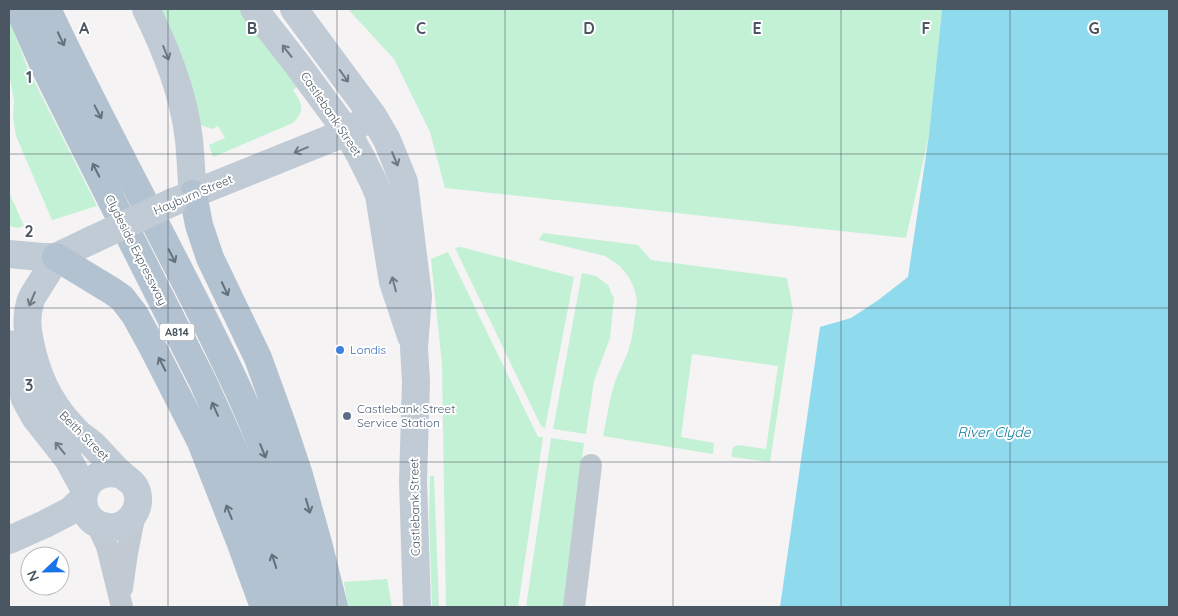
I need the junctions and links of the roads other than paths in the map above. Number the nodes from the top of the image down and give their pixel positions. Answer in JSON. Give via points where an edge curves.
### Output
{"nodes":[{"id":1,"x":19,"y":9,"type":"edge"},
{"id":2,"x":47,"y":9,"type":"edge"},
{"id":3,"x":146,"y":9,"type":"edge"},
{"id":4,"x":254,"y":9,"type":"edge"},
{"id":5,"x":294,"y":9,"type":"edge"},
{"id":6,"x":373,"y":116,"type":"junction"},
{"id":7,"x":346,"y":132,"type":"junction"},
{"id":8,"x":183,"y":198,"type":"junction"},
{"id":9,"x":9,"y":254,"type":"edge"},
{"id":10,"x":56,"y":257,"type":"junction"},
{"id":11,"x":9,"y":344,"type":"edge"},
{"id":12,"x":414,"y":347,"type":"junction"},
{"id":13,"x":591,"y":465,"type":"dead end"},
{"id":14,"x":122,"y":475,"type":"junction"},
{"id":15,"x":89,"y":508,"type":"junction"},
{"id":16,"x":135,"y":513,"type":"junction"},
{"id":17,"x":9,"y":540,"type":"edge"},
{"id":18,"x":122,"y":603,"type":"edge"},
{"id":19,"x":264,"y":607,"type":"edge"},
{"id":20,"x":288,"y":607,"type":"edge"},
{"id":21,"x":315,"y":607,"type":"edge"},
{"id":22,"x":334,"y":607,"type":"edge"},
{"id":23,"x":418,"y":607,"type":"edge"},
{"id":24,"x":574,"y":607,"type":"edge"}],
"edges":[{"from":20,"to":1,"type":"main road","name":"Clydeside Expressway","number":"A814","one_way":true,"via":[[262,522],[221,422],[44,66]]},
{"from":2,"to":21,"type":"main road","number":"A814","one_way":true,"via":[[230,371],[275,481]]},
{"from":3,"to":8,"type":"street","one_way":true,"via":[[168,57],[184,111],[189,141]]},
{"from":7,"to":4,"type":"street","name":"Castlebank Street","one_way":true},
{"from":5,"to":6,"type":"street","name":"Castlebank Street","one_way":true},
{"from":6,"to":7,"type":"street","name":"Hayburn Street"},
{"from":6,"to":12,"type":"street","name":"Castlebank Street","one_way":true,"via":[[404,182],[418,296]]},
{"from":7,"to":8,"type":"street","name":"Hayburn Street","one_way":true},
{"from":12,"to":7,"type":"street","name":"Castlebank Street","one_way":true,"via":[[393,282],[379,195]]},
{"from":8,"to":10,"type":"street","name":"Hayburn Street","bridge":true},
{"from":8,"to":22,"type":"main road","one_way":true,"via":[[199,225],[210,258],[258,358],[304,492]]},
{"from":9,"to":10,"type":"street","name":"Hayburn Street"},
{"from":10,"to":14,"type":"street","name":"Beith Street","one_way":true,"via":[[30,301],[27,333],[35,365],[44,387],[66,420]]},
{"from":19,"to":10,"type":"main road","one_way":true,"via":[[201,442],[136,315],[122,298]]},
{"from":15,"to":11,"type":"street","name":"Beith Street","one_way":true,"via":[[68,459],[25,399]]},
{"from":12,"to":23,"type":"street","name":"Castlebank Street","via":[[413,481]]},
{"from":13,"to":24,"type":"street"},
{"from":14,"to":15,"type":"street","name":"Beith Street","via":[[105,473],[90,482]]},
{"from":14,"to":16,"type":"street","name":"Beith Street","via":[[130,480],[138,495]]},
{"from":15,"to":16,"type":"street","via":[[104,527],[123,525]]},
{"from":15,"to":17,"type":"street"},
{"from":15,"to":18,"type":"street","name":"Beith Street","via":[[107,546]]},
{"from":16,"to":18,"type":"street","name":"Beith Street"}]}
